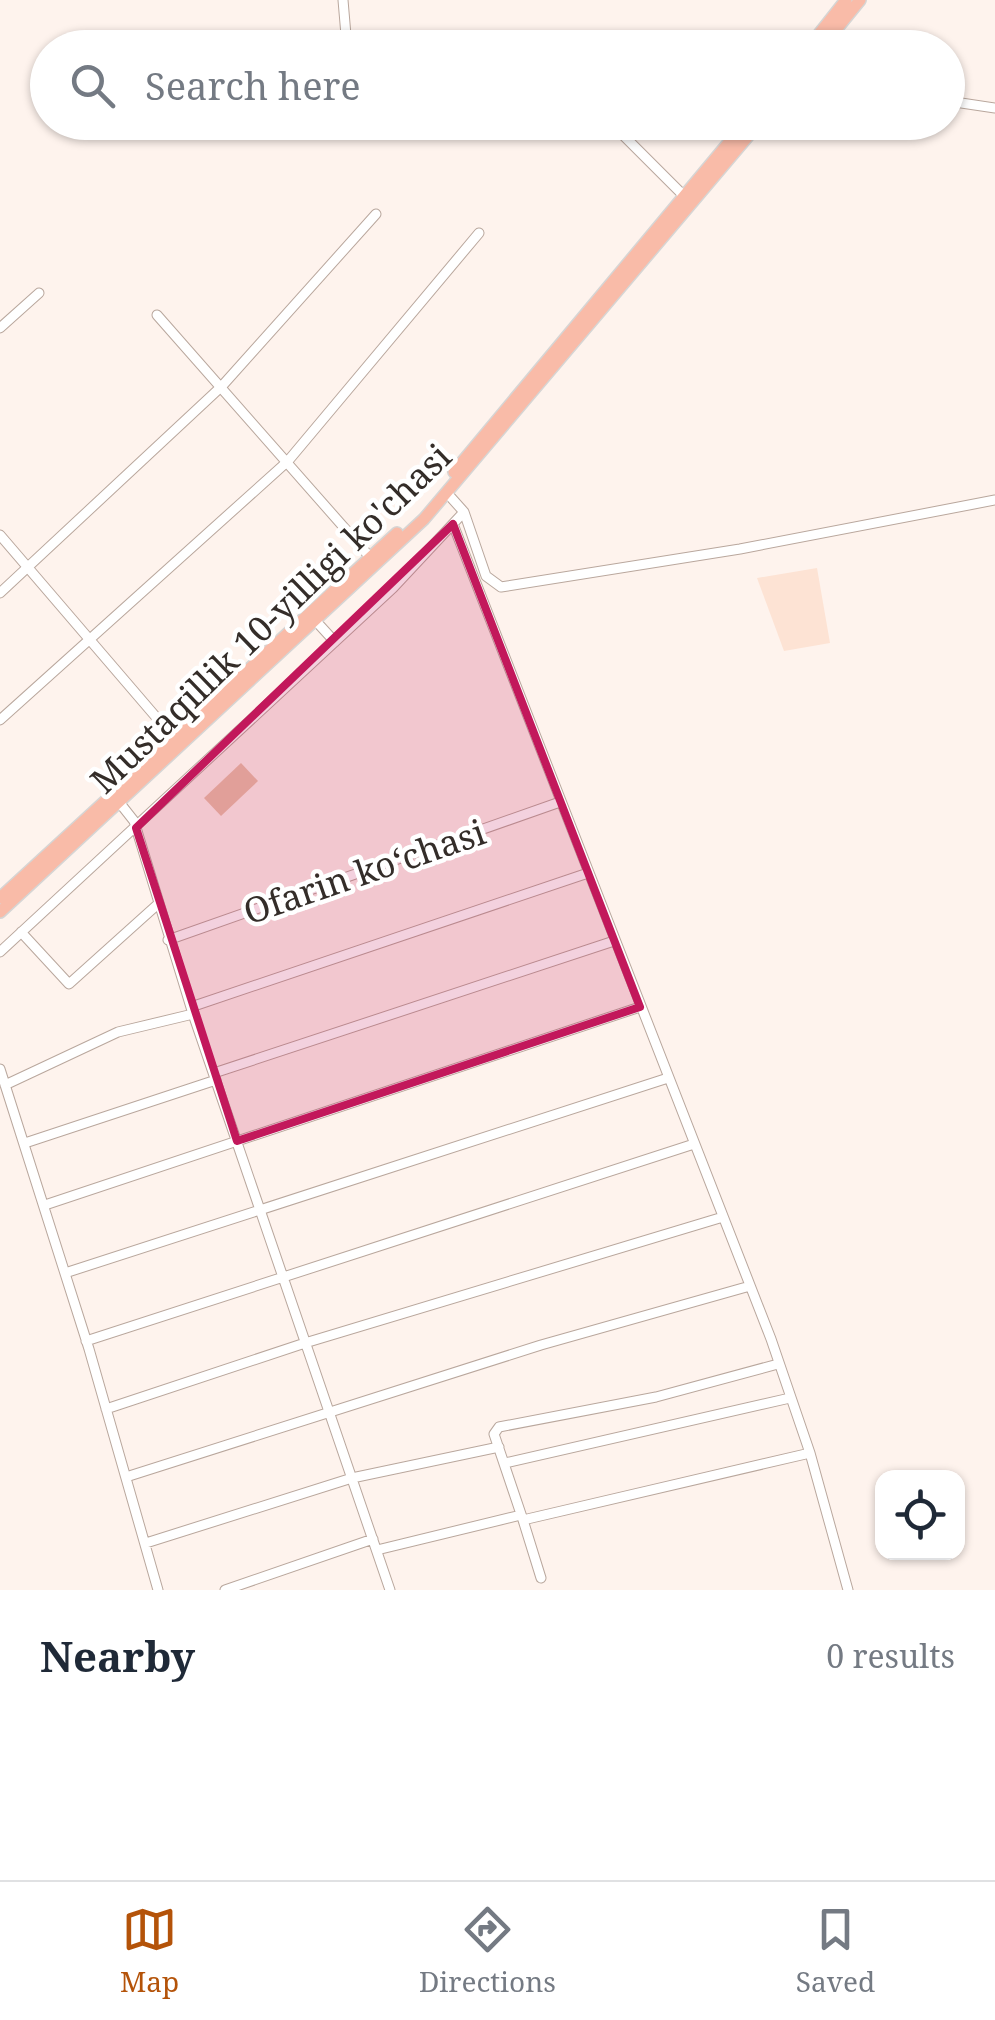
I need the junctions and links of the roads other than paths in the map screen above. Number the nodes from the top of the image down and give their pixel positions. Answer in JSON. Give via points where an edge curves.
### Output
{"nodes":[{"id":1,"x":343,"y":0,"type":"edge"},
{"id":2,"x":846,"y":0,"type":"edge"},
{"id":3,"x":860,"y":0,"type":"edge"},
{"id":4,"x":346,"y":30,"type":"edge"},
{"id":5,"x":822,"y":30,"type":"edge"},
{"id":6,"x":836,"y":30,"type":"edge"},
{"id":7,"x":965,"y":104,"type":"edge"},
{"id":8,"x":995,"y":108,"type":"edge"},
{"id":9,"x":629,"y":140,"type":"edge"},
{"id":10,"x":733,"y":140,"type":"edge"},
{"id":11,"x":743,"y":140,"type":"edge"},
{"id":12,"x":688,"y":200,"type":"junction"},
{"id":13,"x":376,"y":214,"type":"dead end"},
{"id":14,"x":479,"y":233,"type":"dead end"},
{"id":15,"x":38,"y":293,"type":"dead end"},
{"id":16,"x":157,"y":315,"type":"dead end"},
{"id":17,"x":0,"y":328,"type":"edge"},
{"id":18,"x":222,"y":386,"type":"junction"},
{"id":19,"x":288,"y":462,"type":"junction"},
{"id":20,"x":446,"y":493,"type":"junction"},
{"id":21,"x":995,"y":500,"type":"edge"},
{"id":22,"x":464,"y":512,"type":"junction"},
{"id":23,"x":453,"y":524,"type":"junction"},
{"id":24,"x":0,"y":534,"type":"edge"},
{"id":25,"x":370,"y":557,"type":"junction"},
{"id":26,"x":28,"y":568,"type":"junction"},
{"id":27,"x":0,"y":592,"type":"edge"},
{"id":28,"x":318,"y":622,"type":"junction"},
{"id":29,"x":90,"y":639,"type":"junction"},
{"id":30,"x":336,"y":642,"type":"junction"},
{"id":31,"x":0,"y":720,"type":"edge"},
{"id":32,"x":174,"y":738,"type":"junction"},
{"id":33,"x":560,"y":802,"type":"junction"},
{"id":34,"x":122,"y":805,"type":"junction"},
{"id":35,"x":135,"y":824,"type":"junction"},
{"id":36,"x":588,"y":873,"type":"junction"},
{"id":37,"x":0,"y":898,"type":"edge"},
{"id":38,"x":158,"y":904,"type":"junction"},
{"id":39,"x":0,"y":912,"type":"edge"},
{"id":40,"x":22,"y":932,"type":"junction"},
{"id":41,"x":168,"y":940,"type":"junction"},
{"id":42,"x":614,"y":941,"type":"junction"},
{"id":43,"x":0,"y":952,"type":"edge"},
{"id":44,"x":640,"y":1007,"type":"junction"},
{"id":45,"x":192,"y":1010,"type":"junction"},
{"id":46,"x":0,"y":1069,"type":"edge"},
{"id":47,"x":215,"y":1076,"type":"junction"},
{"id":48,"x":668,"y":1078,"type":"junction"},
{"id":49,"x":4,"y":1085,"type":"junction"},
{"id":50,"x":237,"y":1142,"type":"junction"},
{"id":51,"x":24,"y":1144,"type":"junction"},
{"id":52,"x":694,"y":1144,"type":"junction"},
{"id":53,"x":45,"y":1204,"type":"junction"},
{"id":54,"x":260,"y":1211,"type":"junction"},
{"id":55,"x":724,"y":1217,"type":"junction"},
{"id":56,"x":65,"y":1273,"type":"junction"},
{"id":57,"x":282,"y":1277,"type":"junction"},
{"id":58,"x":750,"y":1286,"type":"junction"},
{"id":59,"x":86,"y":1342,"type":"junction"},
{"id":60,"x":305,"y":1343,"type":"junction"},
{"id":61,"x":778,"y":1364,"type":"junction"},
{"id":62,"x":790,"y":1398,"type":"junction"},
{"id":63,"x":106,"y":1410,"type":"junction"},
{"id":64,"x":328,"y":1411,"type":"junction"},
{"id":65,"x":499,"y":1447,"type":"junction"},
{"id":66,"x":810,"y":1453,"type":"junction"},
{"id":67,"x":504,"y":1463,"type":"junction"},
{"id":68,"x":126,"y":1477,"type":"junction"},
{"id":69,"x":352,"y":1478,"type":"junction"},
{"id":70,"x":522,"y":1517,"type":"junction"},
{"id":71,"x":373,"y":1539,"type":"junction"},
{"id":72,"x":146,"y":1543,"type":"junction"},
{"id":73,"x":377,"y":1550,"type":"junction"},
{"id":74,"x":542,"y":1578,"type":"dead end"},
{"id":75,"x":158,"y":1590,"type":"edge"},
{"id":76,"x":226,"y":1590,"type":"edge"},
{"id":77,"x":390,"y":1590,"type":"edge"},
{"id":78,"x":848,"y":1590,"type":"edge"}],
"edges":[{"from":1,"to":4,"type":"street"},
{"from":2,"to":5,"type":"main road"},
{"from":3,"to":6,"type":"main road"},
{"from":7,"to":8,"type":"street"},
{"from":9,"to":12,"type":"street"},
{"from":10,"to":12,"type":"main road","name":"Mustaqillik 10-yilligi ko'chasi"},
{"from":11,"to":12,"type":"main road","name":"Mustaqillik 10-yilligi ko'chasi"},
{"from":12,"to":20,"type":"main road","name":"Mustaqillik 10-yilligi ko'chasi"},
{"from":12,"to":25,"type":"main road","name":"Mustaqillik 10-yilligi ko'chasi","via":[[420,512]]},
{"from":13,"to":18,"type":"street"},
{"from":14,"to":19,"type":"street"},
{"from":15,"to":17,"type":"street"},
{"from":16,"to":18,"type":"street"},
{"from":18,"to":19,"type":"street"},
{"from":18,"to":26,"type":"street"},
{"from":19,"to":25,"type":"street"},
{"from":19,"to":29,"type":"street"},
{"from":20,"to":22,"type":"street"},
{"from":20,"to":28,"type":"main road","name":"Mustaqillik 10-yilligi ko'chasi"},
{"from":21,"to":22,"type":"street","via":[[510,587],[486,576]]},
{"from":22,"to":23,"type":"street"},
{"from":23,"to":30,"type":"street"},
{"from":23,"to":33,"type":"street"},
{"from":24,"to":26,"type":"street"},
{"from":25,"to":32,"type":"main road","name":"Mustaqillik 10-yilligi ko'chasi"},
{"from":26,"to":27,"type":"street"},
{"from":26,"to":29,"type":"street"},
{"from":28,"to":30,"type":"street"},
{"from":28,"to":34,"type":"main road","name":"Mustaqillik 10-yilligi ko'chasi"},
{"from":29,"to":31,"type":"street"},
{"from":29,"to":32,"type":"street"},
{"from":30,"to":35,"type":"street"},
{"from":32,"to":37,"type":"main road","name":"Mustaqillik 10-yilligi ko'chasi"},
{"from":33,"to":36,"type":"street"},
{"from":33,"to":41,"type":"street","name":"Ofarin koʻchasi"},
{"from":34,"to":35,"type":"street"},
{"from":34,"to":39,"type":"main road","name":"Mustaqillik 10-yilligi ko'chasi"},
{"from":35,"to":38,"type":"street"},
{"from":35,"to":40,"type":"street"},
{"from":36,"to":42,"type":"street"},
{"from":36,"to":45,"type":"street"},
{"from":38,"to":40,"type":"street","via":[[68,984]]},
{"from":38,"to":41,"type":"street"},
{"from":40,"to":43,"type":"street"},
{"from":41,"to":45,"type":"street"},
{"from":42,"to":44,"type":"street"},
{"from":42,"to":47,"type":"street"},
{"from":44,"to":48,"type":"street"},
{"from":44,"to":50,"type":"street"},
{"from":45,"to":47,"type":"street"},
{"from":45,"to":49,"type":"street","via":[[118,1032]]},
{"from":46,"to":49,"type":"street"},
{"from":47,"to":50,"type":"street"},
{"from":47,"to":51,"type":"street"},
{"from":48,"to":52,"type":"street"},
{"from":48,"to":54,"type":"street"},
{"from":49,"to":51,"type":"street"},
{"from":50,"to":53,"type":"street"},
{"from":50,"to":54,"type":"street"},
{"from":51,"to":53,"type":"street"},
{"from":52,"to":55,"type":"street"},
{"from":52,"to":57,"type":"street"},
{"from":53,"to":56,"type":"street"},
{"from":54,"to":56,"type":"street"},
{"from":54,"to":57,"type":"street"},
{"from":55,"to":58,"type":"street"},
{"from":55,"to":60,"type":"street"},
{"from":56,"to":59,"type":"street"},
{"from":57,"to":59,"type":"street"},
{"from":57,"to":60,"type":"street"},
{"from":58,"to":61,"type":"street"},
{"from":58,"to":64,"type":"street"},
{"from":59,"to":63,"type":"street"},
{"from":60,"to":63,"type":"street"},
{"from":60,"to":64,"type":"street"},
{"from":61,"to":62,"type":"street"},
{"from":61,"to":65,"type":"street","via":[[656,1397],[501,1426],[494,1434]]},
{"from":62,"to":66,"type":"street"},
{"from":62,"to":67,"type":"street"},
{"from":63,"to":68,"type":"street"},
{"from":64,"to":68,"type":"street"},
{"from":64,"to":69,"type":"street"},
{"from":65,"to":67,"type":"street"},
{"from":65,"to":69,"type":"street"},
{"from":66,"to":70,"type":"street"},
{"from":66,"to":78,"type":"street"},
{"from":67,"to":70,"type":"street"},
{"from":68,"to":72,"type":"street"},
{"from":69,"to":71,"type":"street"},
{"from":69,"to":72,"type":"street"},
{"from":70,"to":73,"type":"street"},
{"from":70,"to":74,"type":"street"},
{"from":71,"to":73,"type":"street"},
{"from":71,"to":76,"type":"street"},
{"from":72,"to":75,"type":"street"},
{"from":73,"to":77,"type":"street"}]}
